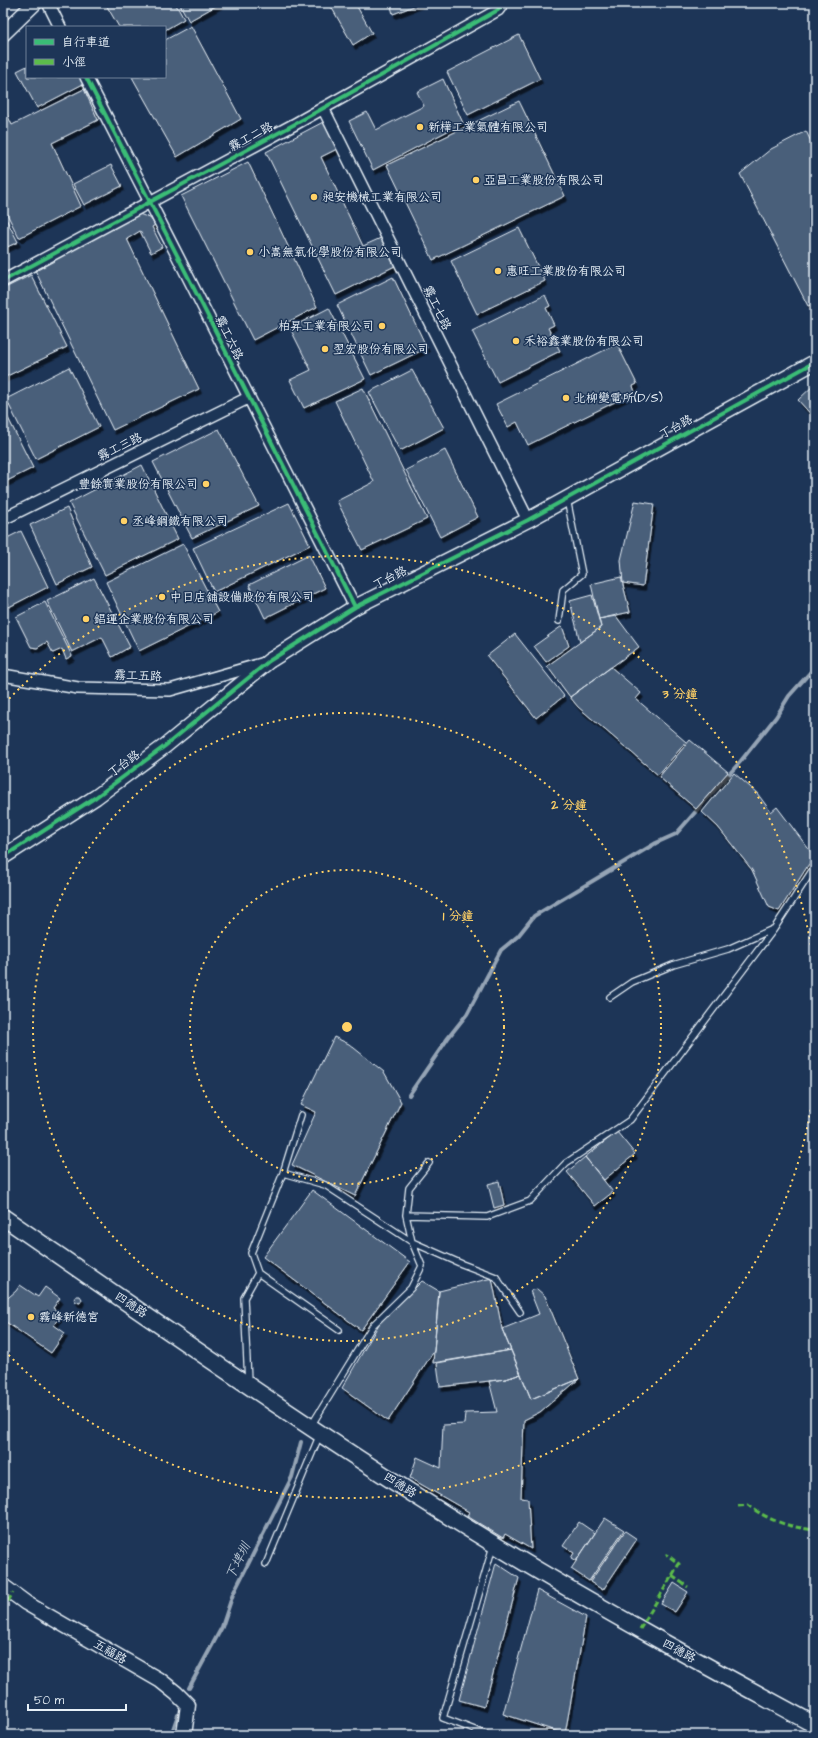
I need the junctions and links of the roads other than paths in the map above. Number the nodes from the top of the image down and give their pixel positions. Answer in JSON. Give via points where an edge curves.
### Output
{"nodes":[{"id":1,"x":35,"y":3,"type":"edge"},
{"id":2,"x":48,"y":3,"type":"edge"},
{"id":3,"x":503,"y":3,"type":"edge"},
{"id":4,"x":60,"y":26,"type":"edge"},
{"id":5,"x":3,"y":34,"type":"edge"},
{"id":6,"x":87,"y":78,"type":"edge"},
{"id":7,"x":323,"y":108,"type":"junction"},
{"id":8,"x":151,"y":201,"type":"junction"},
{"id":9,"x":3,"y":281,"type":"edge"},
{"id":10,"x":815,"y":362,"type":"edge"},
{"id":11,"x":248,"y":398,"type":"junction"},
{"id":12,"x":567,"y":499,"type":"junction"},
{"id":13,"x":3,"y":519,"type":"edge"},
{"id":14,"x":528,"y":520,"type":"junction"},
{"id":15,"x":355,"y":607,"type":"junction"},
{"id":16,"x":559,"y":621,"type":"dead end"},
{"id":17,"x":269,"y":662,"type":"junction"},
{"id":18,"x":3,"y":675,"type":"edge"},
{"id":19,"x":3,"y":856,"type":"edge"},
{"id":20,"x":815,"y":866,"type":"edge"},
{"id":21,"x":774,"y":929,"type":"junction"},
{"id":22,"x":610,"y":997,"type":"dead end"},
{"id":23,"x":302,"y":1115,"type":"dead end"},
{"id":24,"x":429,"y":1163,"type":"dead end"},
{"id":25,"x":283,"y":1173,"type":"junction"},
{"id":26,"x":406,"y":1215,"type":"junction"},
{"id":27,"x":3,"y":1217,"type":"edge"},
{"id":28,"x":412,"y":1242,"type":"junction"},
{"id":29,"x":258,"y":1273,"type":"junction"},
{"id":30,"x":520,"y":1312,"type":"dead end"},
{"id":31,"x":339,"y":1330,"type":"dead end"},
{"id":32,"x":248,"y":1384,"type":"junction"},
{"id":33,"x":316,"y":1430,"type":"junction"},
{"id":34,"x":494,"y":1544,"type":"junction"},
{"id":35,"x":266,"y":1564,"type":"dead end"},
{"id":36,"x":3,"y":1586,"type":"edge"},
{"id":37,"x":815,"y":1725,"type":"edge"},
{"id":38,"x":184,"y":1735,"type":"edge"},
{"id":39,"x":488,"y":1735,"type":"edge"}],
"edges":[{"from":1,"to":5,"type":"street"},
{"from":2,"to":4,"type":"street"},
{"from":3,"to":7,"type":"street","name":"霧工二路","via":[[498,10]]},
{"from":6,"to":8,"type":"street","name":"霧工六路"},
{"from":7,"to":8,"type":"street","name":"霧工二路"},
{"from":7,"to":14,"type":"street","name":"霧工七路"},
{"from":8,"to":9,"type":"street","name":"霧工二路"},
{"from":8,"to":11,"type":"street","name":"霧工六路"},
{"from":10,"to":12,"type":"street","name":"丁台路"},
{"from":11,"to":13,"type":"street","name":"霧工三路"},
{"from":11,"to":15,"type":"street","name":"霧工六路"},
{"from":12,"to":14,"type":"street","name":"丁台路"},
{"from":12,"to":16,"type":"lane","via":[[582,574],[563,590]]},
{"from":14,"to":15,"type":"street","name":"丁台路"},
{"from":15,"to":17,"type":"street","name":"丁台路"},
{"from":17,"to":18,"type":"street","name":"霧工五路","via":[[170,690],[78,688]]},
{"from":17,"to":19,"type":"street","name":"丁台路","via":[[166,746],[96,797]]},
{"from":20,"to":21,"type":"lane"},
{"from":21,"to":22,"type":"lane","via":[[728,949],[673,965],[632,982]]},
{"from":21,"to":26,"type":"lane","via":[[630,1120],[566,1163],[530,1200],[487,1217]]},
{"from":23,"to":25,"type":"lane"},
{"from":24,"to":26,"type":"lane","via":[[409,1188]]},
{"from":25,"to":28,"type":"lane","via":[[325,1185]]},
{"from":25,"to":29,"type":"lane","via":[[251,1253]]},
{"from":26,"to":28,"type":"lane"},
{"from":27,"to":32,"type":"main road","name":"四德路"},
{"from":28,"to":30,"type":"lane","via":[[496,1276]]},
{"from":28,"to":33,"type":"lane","via":[[422,1266],[411,1288],[373,1325]]},
{"from":29,"to":31,"type":"lane"},
{"from":29,"to":32,"type":"lane","via":[[244,1298]]},
{"from":32,"to":33,"type":"main road","name":"四德路"},
{"from":33,"to":34,"type":"main road","name":"四德路"},
{"from":33,"to":35,"type":"lane"},
{"from":34,"to":37,"type":"main road","name":"四德路","via":[[640,1630]]},
{"from":34,"to":39,"type":"lane","via":[[443,1718]]},
{"from":36,"to":38,"type":"street","name":"五福路","via":[[26,1603],[161,1681],[176,1693],[188,1705]]}]}
